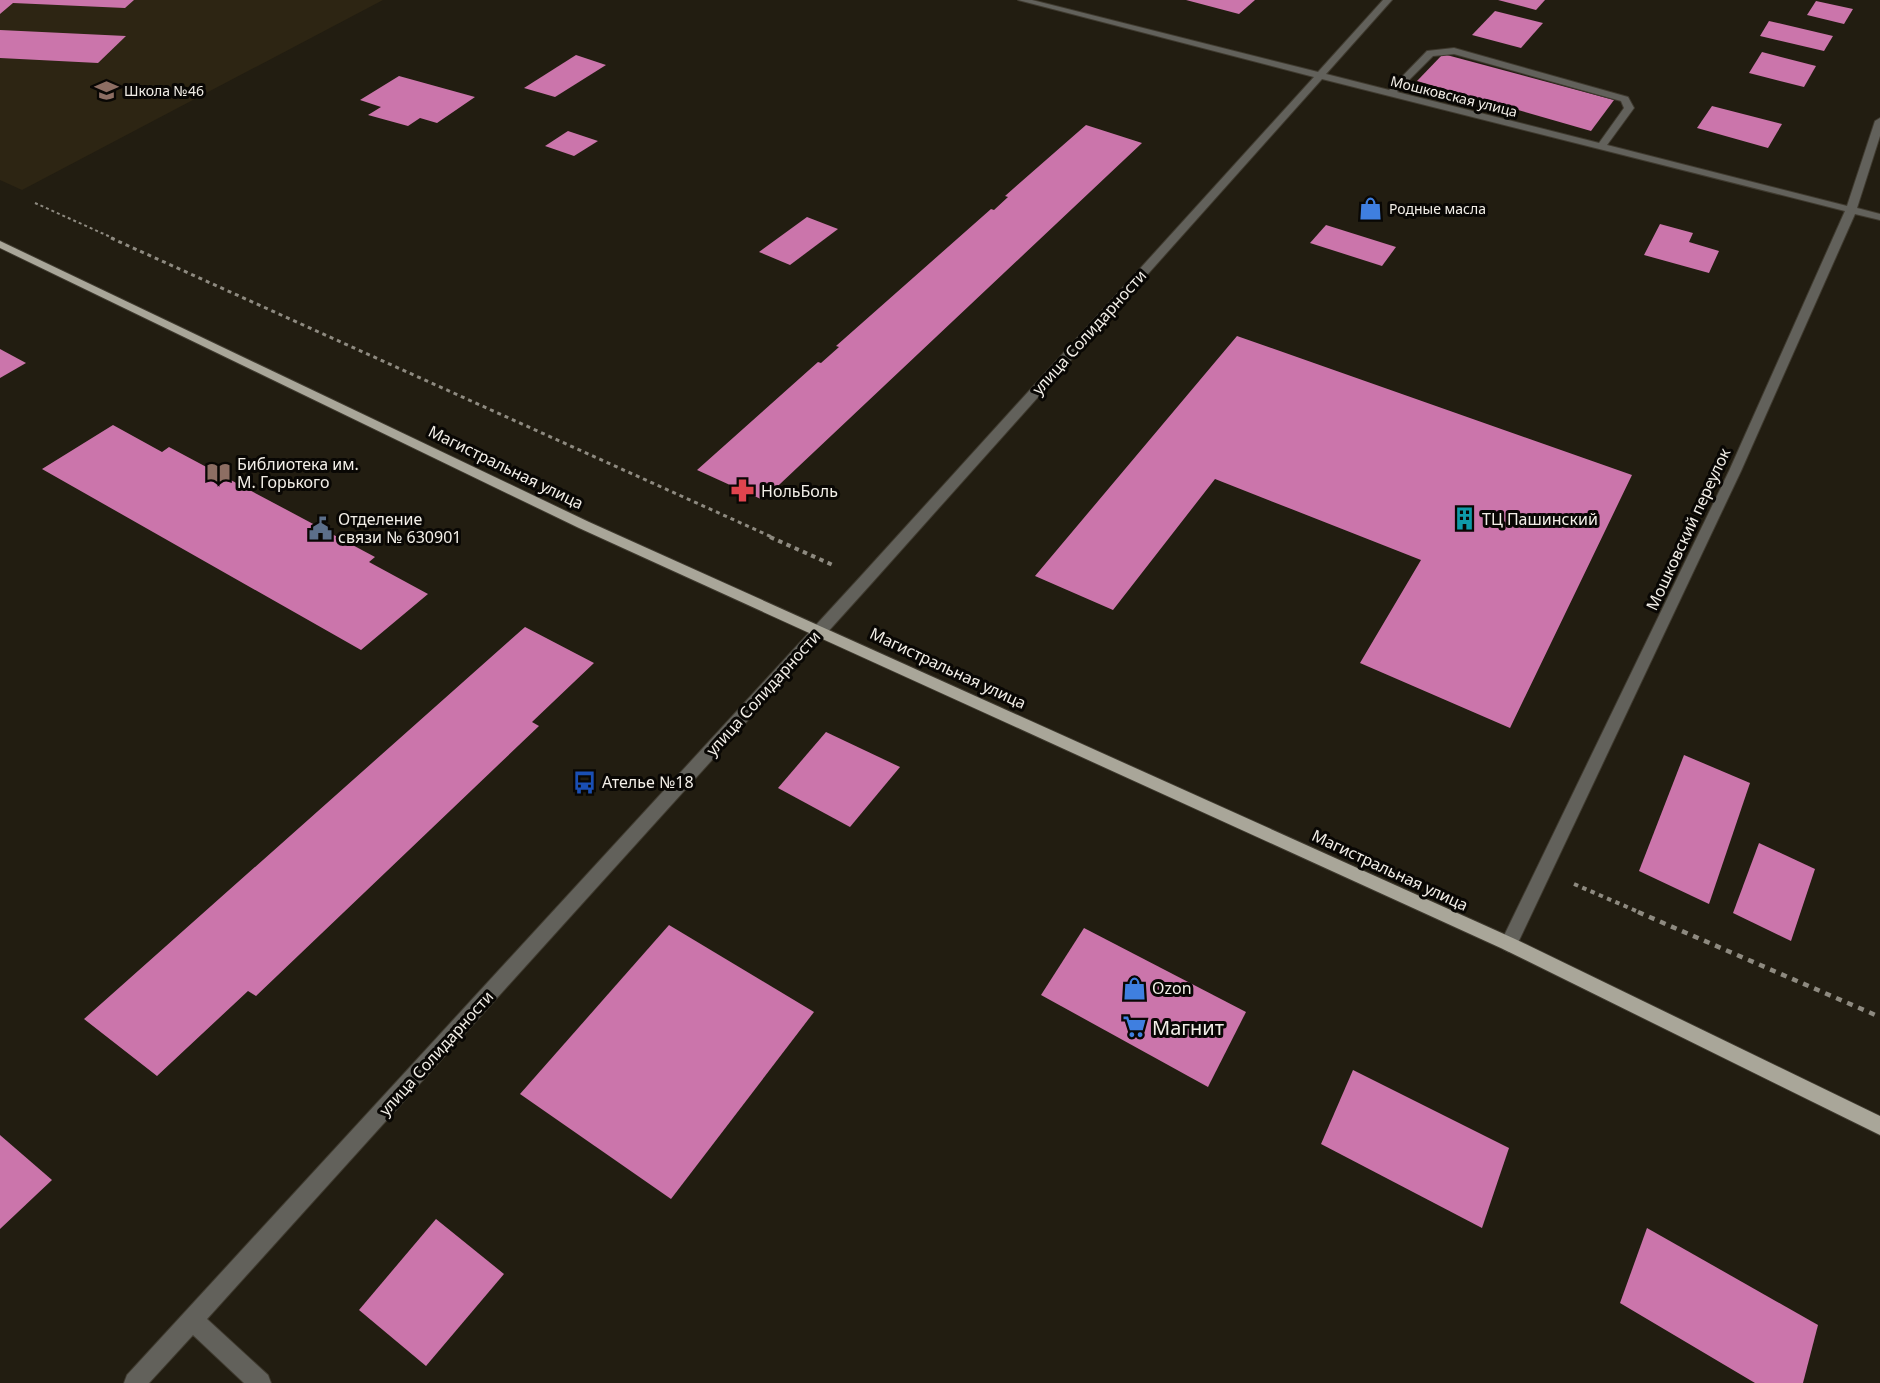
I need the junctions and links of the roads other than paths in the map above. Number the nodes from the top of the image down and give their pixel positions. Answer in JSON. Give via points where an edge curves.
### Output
{"nodes":[{"id":1,"x":1022,"y":0,"type":"edge"},
{"id":2,"x":1388,"y":0,"type":"edge"},
{"id":3,"x":1319,"y":76,"type":"junction"},
{"id":4,"x":1390,"y":94,"type":"junction"},
{"id":5,"x":1880,"y":121,"type":"edge"},
{"id":6,"x":1601,"y":147,"type":"junction"},
{"id":7,"x":1851,"y":210,"type":"junction"},
{"id":8,"x":1880,"y":217,"type":"edge"},
{"id":9,"x":0,"y":244,"type":"edge"},
{"id":10,"x":820,"y":630,"type":"junction"},
{"id":11,"x":1509,"y":944,"type":"junction"},
{"id":12,"x":1880,"y":1126,"type":"edge"},
{"id":13,"x":194,"y":1321,"type":"junction"},
{"id":14,"x":135,"y":1383,"type":"edge"},
{"id":15,"x":260,"y":1383,"type":"edge"}],
"edges":[{"from":1,"to":3,"type":"street","name":"Мошковская улица"},
{"from":2,"to":3,"type":"street","name":"улица Солидарности"},
{"from":3,"to":4,"type":"street","name":"Мошковская улица"},
{"from":3,"to":10,"type":"street","name":"улица Солидарности"},
{"from":4,"to":6,"type":"street","name":"Мошковская улица"},
{"from":4,"to":6,"type":"street","via":[[1430,53],[1454,51],[1624,99],[1629,108]]},
{"from":5,"to":7,"type":"street","name":"Мошковский переулок"},
{"from":6,"to":7,"type":"street","name":"Мошковская улица"},
{"from":7,"to":8,"type":"street","name":"Мошковская улица"},
{"from":7,"to":11,"type":"street","name":"Мошковский переулок","via":[[1735,471]]},
{"from":9,"to":10,"type":"main road","name":"Магистральная улица","via":[[584,525]]},
{"from":10,"to":11,"type":"main road","name":"Магистральная улица"},
{"from":10,"to":13,"type":"street","name":"улица Солидарности"},
{"from":11,"to":12,"type":"main road","name":"Магистральная улица"},
{"from":13,"to":14,"type":"street","name":"улица Солидарности"},
{"from":13,"to":15,"type":"street"}]}
